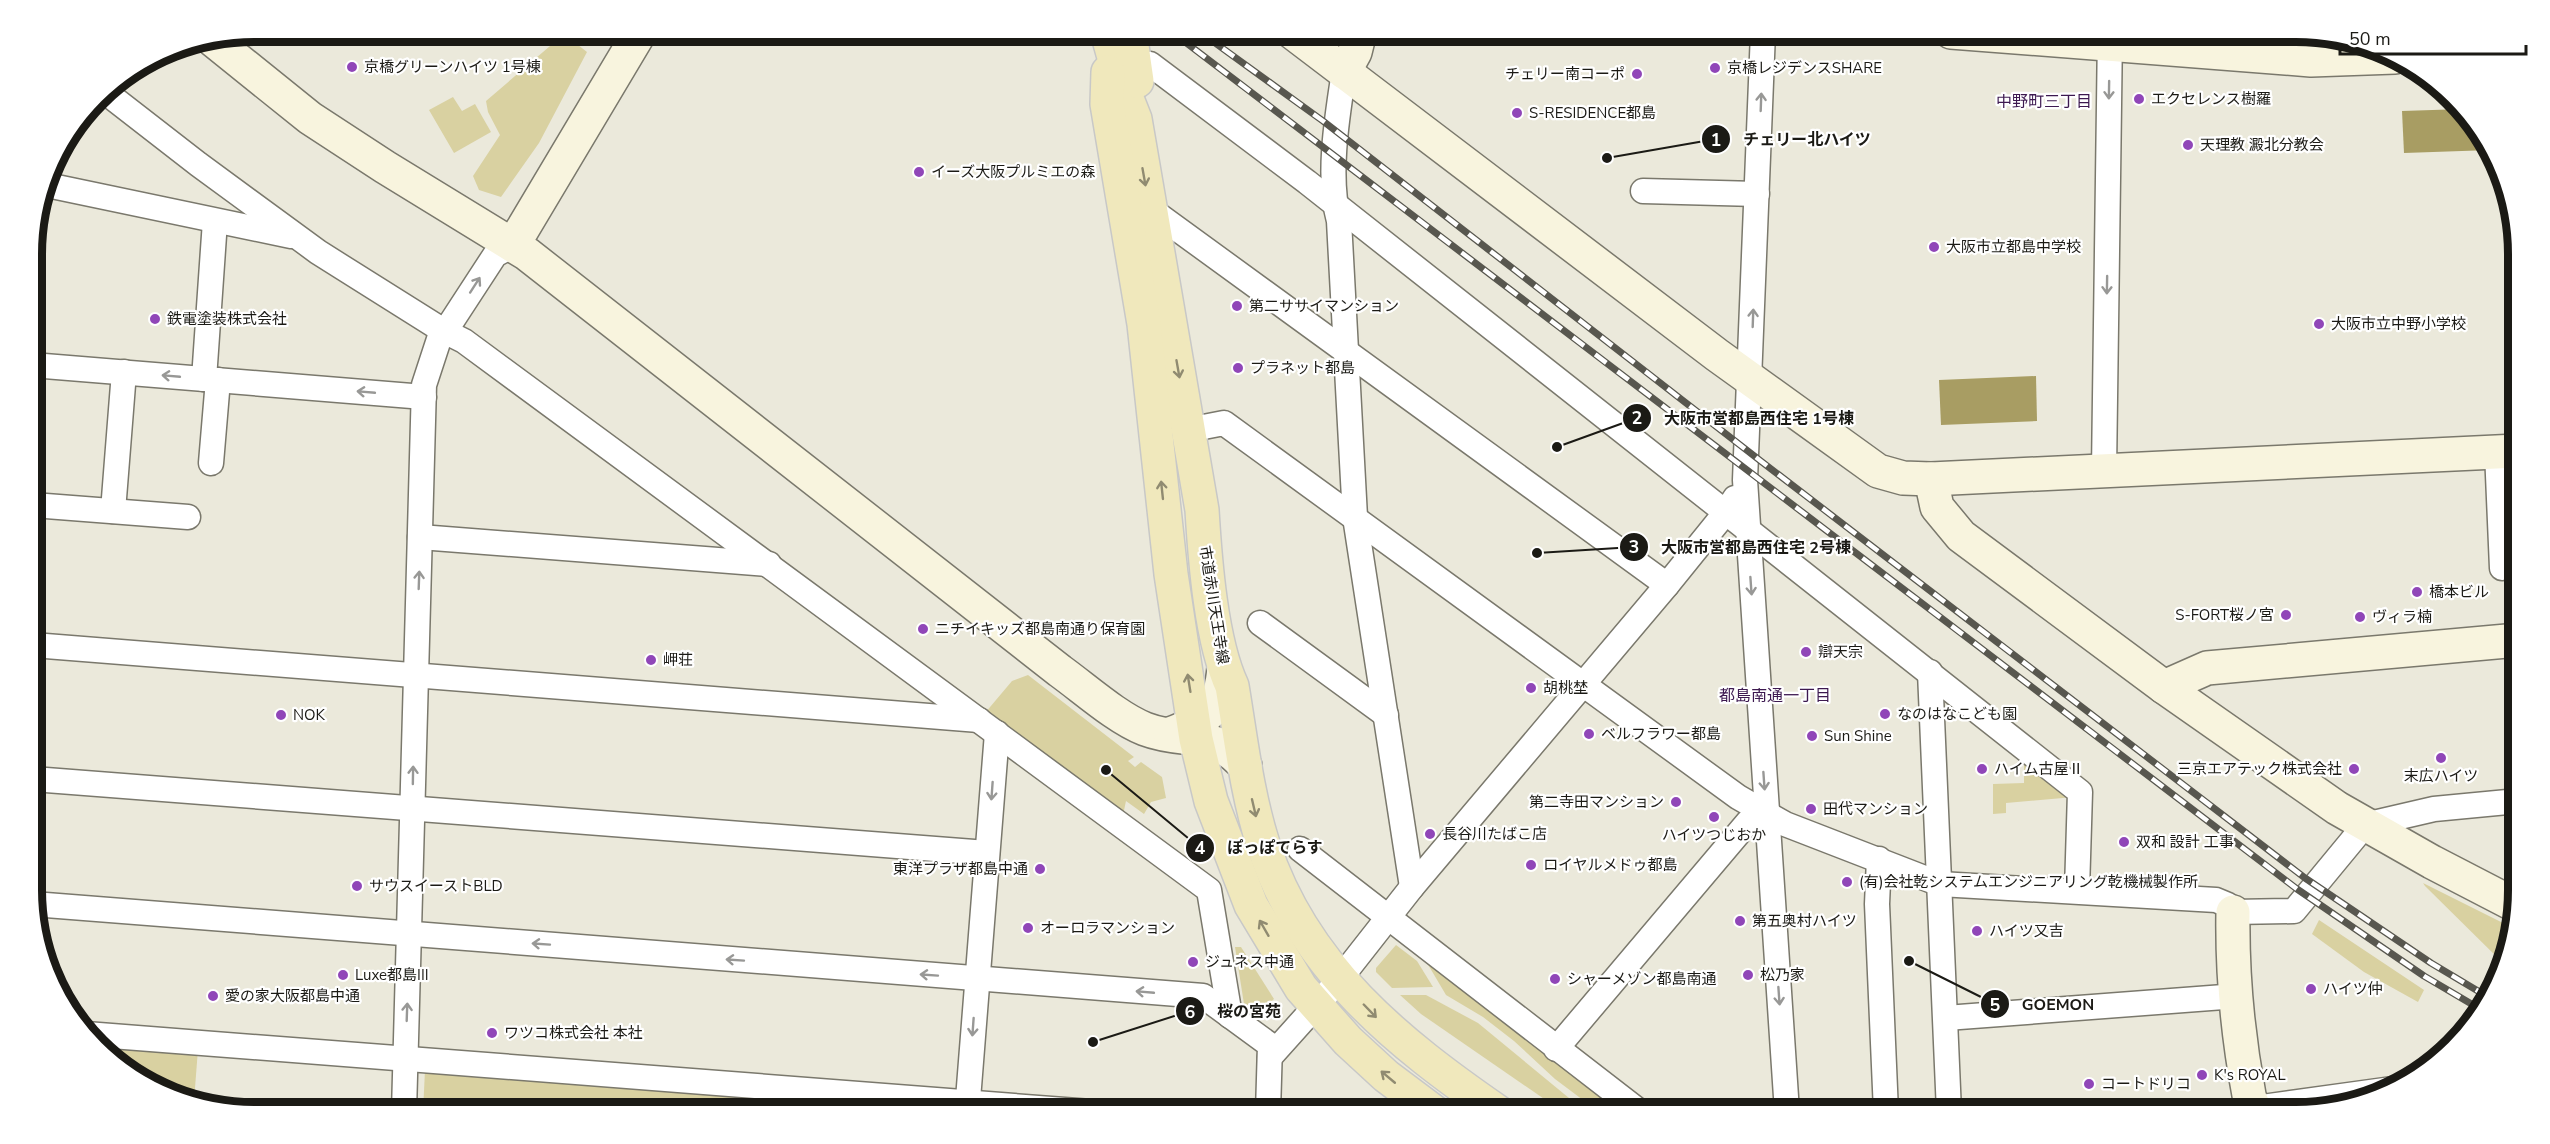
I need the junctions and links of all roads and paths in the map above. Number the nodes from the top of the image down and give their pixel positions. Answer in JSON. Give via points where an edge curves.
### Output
{"nodes":[{"id":1,"x":634,"y":42,"type":"edge"},
{"id":2,"x":1099,"y":42,"type":"edge"},
{"id":3,"x":1111,"y":42,"type":"edge"},
{"id":4,"x":1115,"y":42,"type":"edge"},
{"id":5,"x":1305,"y":42,"type":"edge"},
{"id":6,"x":1358,"y":42,"type":"edge"},
{"id":7,"x":1763,"y":42,"type":"edge"},
{"id":8,"x":2110,"y":42,"type":"edge"},
{"id":9,"x":2202,"y":42,"type":"edge"},
{"id":10,"x":2248,"y":44,"type":"edge"},
{"id":11,"x":219,"y":45,"type":"edge"},
{"id":12,"x":2376,"y":58,"type":"edge"},
{"id":13,"x":1135,"y":63,"type":"junction"},
{"id":14,"x":1344,"y":72,"type":"junction"},
{"id":15,"x":112,"y":97,"type":"edge"},
{"id":16,"x":1135,"y":119,"type":"junction"},
{"id":17,"x":53,"y":186,"type":"edge"},
{"id":18,"x":1643,"y":191,"type":"dead end"},
{"id":19,"x":1757,"y":194,"type":"junction"},
{"id":20,"x":1335,"y":204,"type":"junction"},
{"id":21,"x":1150,"y":209,"type":"junction"},
{"id":22,"x":215,"y":221,"type":"junction"},
{"id":23,"x":297,"y":237,"type":"junction"},
{"id":24,"x":513,"y":245,"type":"junction"},
{"id":25,"x":442,"y":330,"type":"junction"},
{"id":26,"x":1347,"y":353,"type":"junction"},
{"id":27,"x":42,"y":366,"type":"edge"},
{"id":28,"x":124,"y":372,"type":"junction"},
{"id":29,"x":1751,"y":377,"type":"junction"},
{"id":30,"x":211,"y":379,"type":"junction"},
{"id":31,"x":424,"y":391,"type":"junction"},
{"id":32,"x":1188,"y":430,"type":"junction"},
{"id":33,"x":2507,"y":451,"type":"edge"},
{"id":34,"x":211,"y":463,"type":"dead end"},
{"id":35,"x":2104,"y":471,"type":"junction"},
{"id":36,"x":1931,"y":479,"type":"junction"},
{"id":37,"x":1745,"y":480,"type":"junction"},
{"id":38,"x":42,"y":506,"type":"edge"},
{"id":39,"x":113,"y":511,"type":"junction"},
{"id":40,"x":1726,"y":512,"type":"junction"},
{"id":41,"x":189,"y":517,"type":"dead end"},
{"id":42,"x":1355,"y":518,"type":"junction"},
{"id":43,"x":1747,"y":528,"type":"junction"},
{"id":44,"x":420,"y":537,"type":"junction"},
{"id":45,"x":769,"y":564,"type":"junction"},
{"id":46,"x":2502,"y":568,"type":"dead end"},
{"id":47,"x":1667,"y":585,"type":"junction"},
{"id":48,"x":1260,"y":623,"type":"dead end"},
{"id":49,"x":2508,"y":641,"type":"edge"},
{"id":50,"x":42,"y":646,"type":"edge"},
{"id":51,"x":1224,"y":668,"type":"junction"},
{"id":52,"x":1930,"y":672,"type":"junction"},
{"id":53,"x":416,"y":675,"type":"junction"},
{"id":54,"x":1582,"y":683,"type":"junction"},
{"id":55,"x":2164,"y":687,"type":"junction"},
{"id":56,"x":1386,"y":716,"type":"junction"},
{"id":57,"x":988,"y":726,"type":"junction"},
{"id":58,"x":1187,"y":733,"type":"junction"},
{"id":59,"x":1245,"y":766,"type":"junction"},
{"id":60,"x":42,"y":780,"type":"edge"},
{"id":61,"x":2508,"y":802,"type":"edge"},
{"id":62,"x":412,"y":809,"type":"junction"},
{"id":63,"x":1766,"y":813,"type":"junction"},
{"id":64,"x":2365,"y":825,"type":"junction"},
{"id":65,"x":1300,"y":849,"type":"dead end"},
{"id":66,"x":987,"y":853,"type":"junction"},
{"id":67,"x":1879,"y":859,"type":"junction"},
{"id":68,"x":1940,"y":884,"type":"junction"},
{"id":69,"x":1412,"y":887,"type":"junction"},
{"id":70,"x":2077,"y":890,"type":"junction"},
{"id":71,"x":2508,"y":901,"type":"edge"},
{"id":72,"x":42,"y":905,"type":"edge"},
{"id":73,"x":2233,"y":912,"type":"junction"},
{"id":74,"x":1391,"y":917,"type":"junction"},
{"id":75,"x":409,"y":934,"type":"junction"},
{"id":76,"x":977,"y":979,"type":"junction"},
{"id":77,"x":1340,"y":980,"type":"junction"},
{"id":78,"x":2237,"y":996,"type":"junction"},
{"id":79,"x":1315,"y":1006,"type":"junction"},
{"id":80,"x":1230,"y":1016,"type":"junction"},
{"id":81,"x":1946,"y":1018,"type":"junction"},
{"id":82,"x":100,"y":1035,"type":"edge"},
{"id":83,"x":1556,"y":1049,"type":"junction"},
{"id":84,"x":1270,"y":1051,"type":"junction"},
{"id":85,"x":406,"y":1059,"type":"junction"},
{"id":86,"x":2343,"y":1097,"type":"edge"},
{"id":87,"x":404,"y":1102,"type":"edge"},
{"id":88,"x":909,"y":1102,"type":"edge"},
{"id":89,"x":967,"y":1102,"type":"edge"},
{"id":90,"x":1268,"y":1102,"type":"edge"},
{"id":91,"x":1421,"y":1102,"type":"edge"},
{"id":92,"x":1484,"y":1102,"type":"edge"},
{"id":93,"x":1627,"y":1102,"type":"edge"},
{"id":94,"x":1786,"y":1102,"type":"edge"},
{"id":95,"x":1886,"y":1102,"type":"edge"},
{"id":96,"x":1949,"y":1102,"type":"edge"},
{"id":97,"x":2251,"y":1102,"type":"edge"},
{"id":98,"x":2309,"y":1102,"type":"edge"}],
"edges":[{"from":1,"to":24,"type":"street"},
{"from":58,"to":2,"type":"main road","one_way":true,"via":[[1144,324],[1107,104],[1089,51]]},
{"from":3,"to":16,"type":"main road","name":"市道赤川天王寺線"},
{"from":4,"to":13,"type":"main road"},
{"from":5,"to":14,"type":"street"},
{"from":6,"to":14,"type":"street"},
{"from":19,"to":7,"type":"street","one_way":true},
{"from":8,"to":35,"type":"street","one_way":true},
{"from":9,"to":10,"type":"street"},
{"from":10,"to":12,"type":"street","via":[[2310,60]]},
{"from":11,"to":24,"type":"street","via":[[310,118]]},
{"from":13,"to":16,"type":"main road"},
{"from":13,"to":20,"type":"street","via":[[1150,64]]},
{"from":14,"to":20,"type":"street","via":[[1337,121]]},
{"from":14,"to":29,"type":"street"},
{"from":15,"to":23,"type":"street"},
{"from":16,"to":21,"type":"main road","name":"市道赤川天王寺線","one_way":true},
{"from":17,"to":22,"type":"street"},
{"from":18,"to":19,"type":"street"},
{"from":29,"to":19,"type":"street","one_way":true},
{"from":20,"to":26,"type":"street"},
{"from":20,"to":40,"type":"street"},
{"from":21,"to":26,"type":"street"},
{"from":21,"to":32,"type":"main road","name":"市道赤川天王寺線","one_way":true},
{"from":22,"to":23,"type":"street"},
{"from":22,"to":30,"type":"street"},
{"from":23,"to":25,"type":"street"},
{"from":25,"to":24,"type":"street","one_way":true,"via":[[450,324],[495,255]]},
{"from":24,"to":58,"type":"street","via":[[1060,671],[1143,728]]},
{"from":25,"to":31,"type":"street"},
{"from":25,"to":45,"type":"street","via":[[464,340]]},
{"from":26,"to":42,"type":"street"},
{"from":26,"to":47,"type":"street"},
{"from":27,"to":28,"type":"street"},
{"from":30,"to":28,"type":"street","one_way":true},
{"from":28,"to":39,"type":"street"},
{"from":29,"to":36,"type":"street","via":[[1878,471],[1903,478]]},
{"from":29,"to":37,"type":"street"},
{"from":31,"to":30,"type":"street","one_way":true},
{"from":30,"to":34,"type":"street"},
{"from":31,"to":44,"type":"street"},
{"from":32,"to":42,"type":"street","via":[[1224,423]]},
{"from":32,"to":51,"type":"main road","name":"市道赤川天王寺線"},
{"from":33,"to":35,"type":"street"},
{"from":33,"to":46,"type":"street"},
{"from":35,"to":36,"type":"street"},
{"from":36,"to":55,"type":"street","via":[[1937,507],[1961,536]]},
{"from":37,"to":40,"type":"street"},
{"from":37,"to":43,"type":"street"},
{"from":38,"to":39,"type":"street"},
{"from":39,"to":41,"type":"street"},
{"from":40,"to":43,"type":"street"},
{"from":40,"to":47,"type":"street"},
{"from":42,"to":54,"type":"street"},
{"from":42,"to":56,"type":"street"},
{"from":43,"to":52,"type":"street"},
{"from":43,"to":63,"type":"street","one_way":true},
{"from":44,"to":45,"type":"street"},
{"from":53,"to":44,"type":"street","one_way":true},
{"from":45,"to":57,"type":"street"},
{"from":47,"to":54,"type":"street"},
{"from":48,"to":56,"type":"street"},
{"from":49,"to":55,"type":"street","via":[[2207,668]]},
{"from":50,"to":53,"type":"street"},
{"from":51,"to":58,"type":"street","via":[[1215,709]]},
{"from":51,"to":59,"type":"main road","name":"市道赤川天王寺線","via":[[1232,686]]},
{"from":52,"to":68,"type":"street"},
{"from":52,"to":70,"type":"street","via":[[2080,792]]},
{"from":53,"to":57,"type":"street"},
{"from":62,"to":53,"type":"street","one_way":true},
{"from":54,"to":63,"type":"street","via":[[1738,797]]},
{"from":54,"to":69,"type":"street"},
{"from":55,"to":64,"type":"street"},
{"from":56,"to":69,"type":"street"},
{"from":57,"to":66,"type":"street","one_way":true},
{"from":57,"to":80,"type":"street","via":[[1209,890]]},
{"from":58,"to":59,"type":"street","via":[[1221,743]]},
{"from":79,"to":58,"type":"main road","one_way":true,"via":[[1264,928],[1240,881]]},
{"from":59,"to":77,"type":"main road","name":"市道赤川天王寺線","one_way":true,"via":[[1253,807],[1274,870],[1290,905]]},
{"from":60,"to":62,"type":"street"},
{"from":61,"to":64,"type":"street","via":[[2434,809]]},
{"from":62,"to":66,"type":"street"},
{"from":62,"to":75,"type":"street"},
{"from":63,"to":67,"type":"street","via":[[1785,824]]},
{"from":63,"to":83,"type":"street","via":[[1748,822]]},
{"from":63,"to":94,"type":"street","one_way":true},
{"from":64,"to":71,"type":"street"},
{"from":64,"to":73,"type":"street","via":[[2294,911]]},
{"from":65,"to":74,"type":"street"},
{"from":66,"to":76,"type":"street"},
{"from":67,"to":68,"type":"street"},
{"from":67,"to":95,"type":"street"},
{"from":68,"to":70,"type":"street"},
{"from":68,"to":81,"type":"street"},
{"from":69,"to":74,"type":"street"},
{"from":70,"to":73,"type":"street","via":[[2216,900]]},
{"from":72,"to":75,"type":"street"},
{"from":73,"to":78,"type":"street"},
{"from":74,"to":77,"type":"street"},
{"from":74,"to":83,"type":"street"},
{"from":76,"to":75,"type":"street","one_way":true},
{"from":85,"to":75,"type":"street","one_way":true},
{"from":80,"to":76,"type":"street","one_way":true,"via":[[1203,996]]},
{"from":76,"to":89,"type":"street","one_way":true},
{"from":77,"to":79,"type":"street"},
{"from":77,"to":92,"type":"main road","name":"市道赤川天王寺線","one_way":true,"via":[[1392,1033]]},
{"from":78,"to":81,"type":"street"},
{"from":78,"to":97,"type":"street"},
{"from":79,"to":84,"type":"street"},
{"from":91,"to":79,"type":"main road","one_way":true,"via":[[1386,1076]]},
{"from":80,"to":84,"type":"street"},
{"from":81,"to":96,"type":"street"},
{"from":82,"to":85,"type":"street"},
{"from":83,"to":93,"type":"street"},
{"from":84,"to":90,"type":"street"},
{"from":85,"to":87,"type":"street"},
{"from":85,"to":88,"type":"street"},
{"from":86,"to":98,"type":"street"}]}
